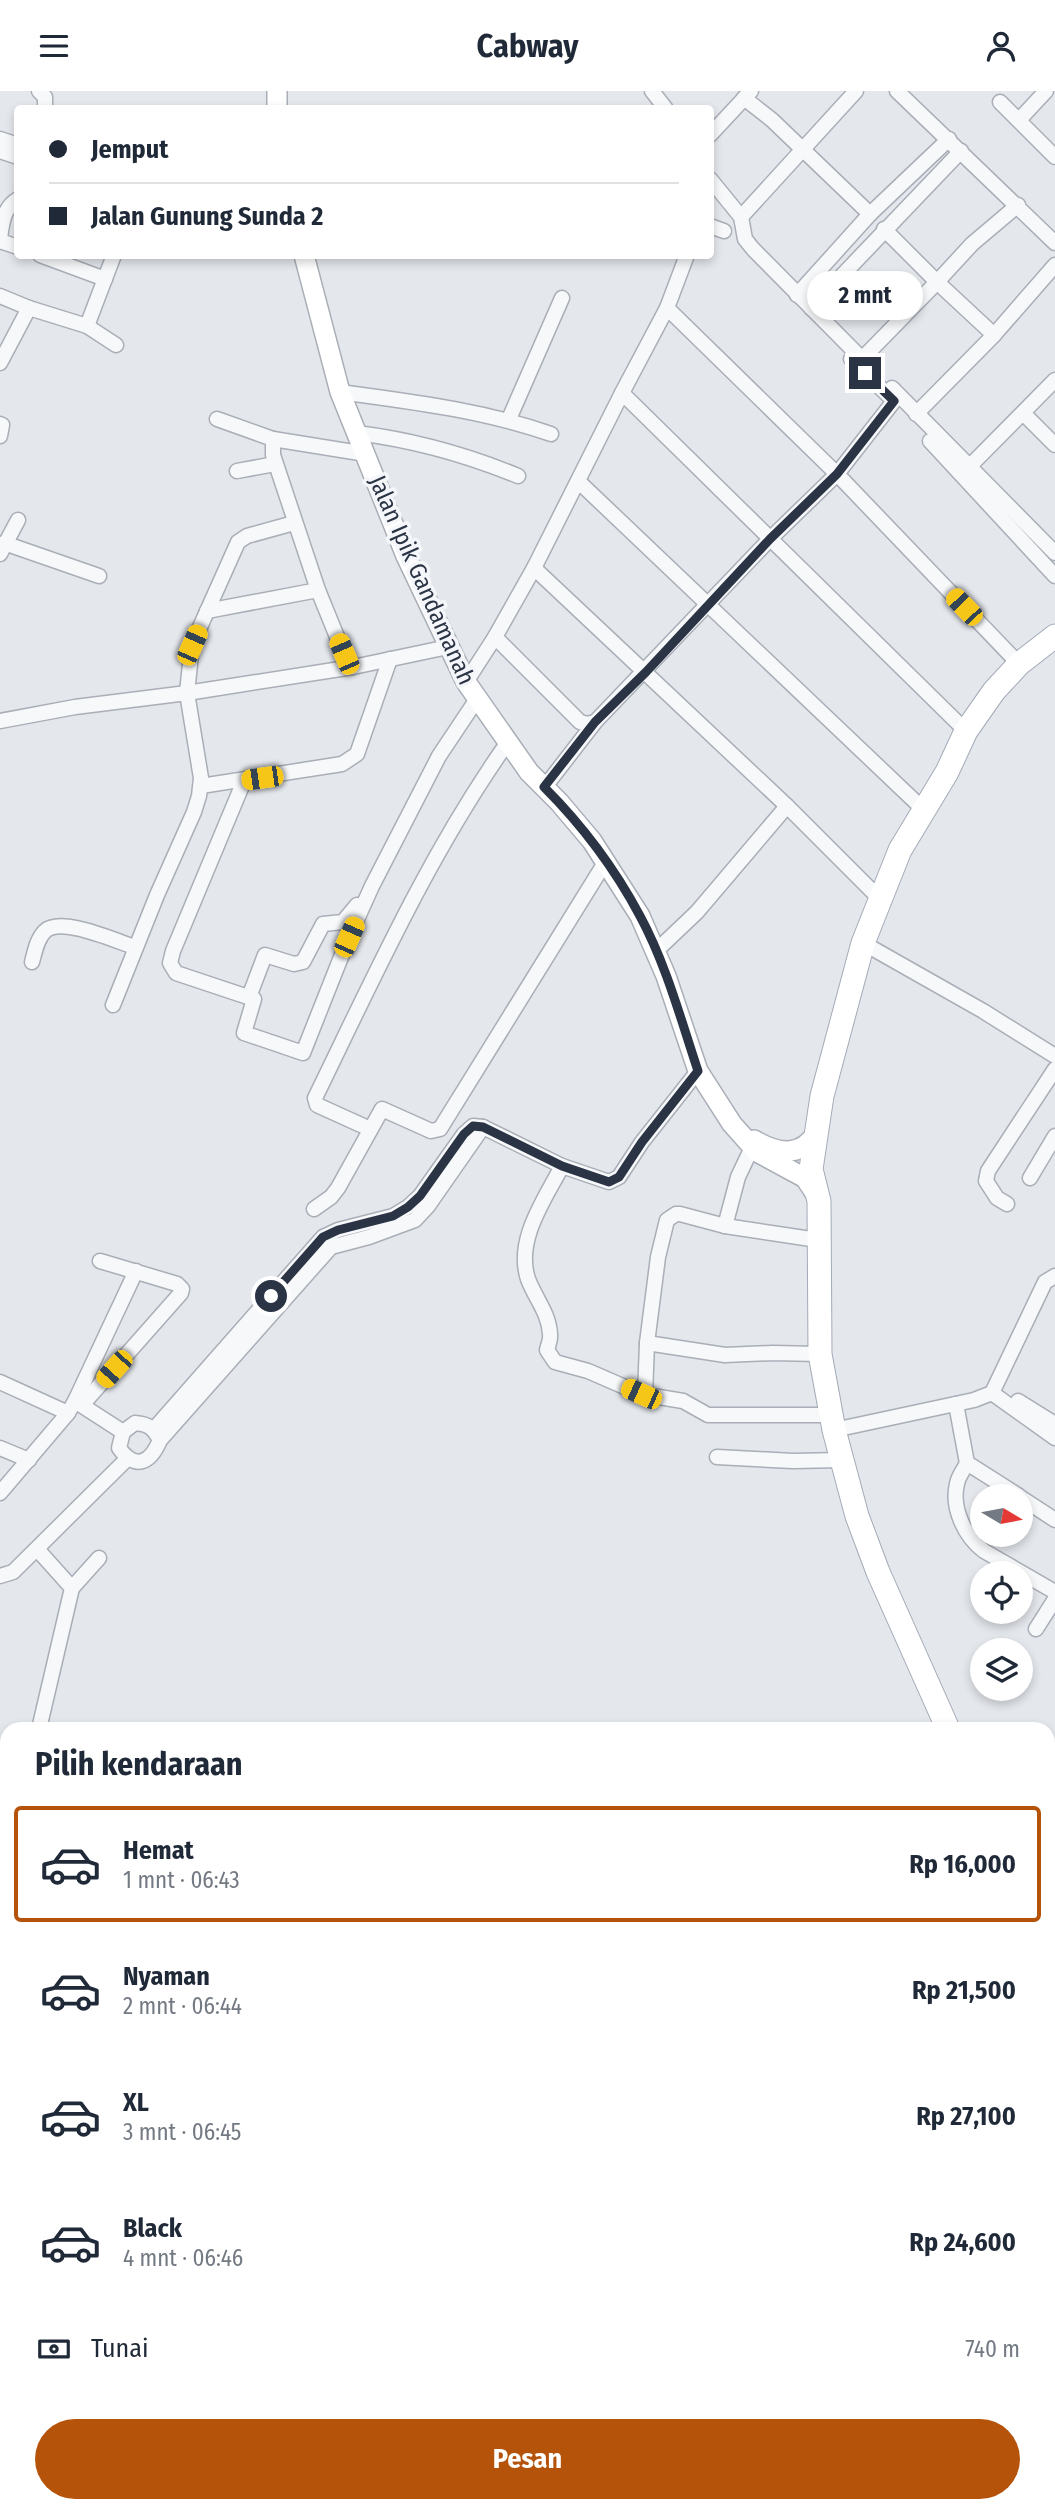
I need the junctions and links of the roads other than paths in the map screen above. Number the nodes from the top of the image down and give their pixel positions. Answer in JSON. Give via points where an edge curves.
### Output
{"nodes":[{"id":1,"x":652,"y":91,"type":"edge"},
{"id":2,"x":856,"y":91,"type":"edge"},
{"id":3,"x":897,"y":91,"type":"edge"},
{"id":4,"x":1046,"y":91,"type":"edge"},
{"id":5,"x":748,"y":95,"type":"edge"},
{"id":6,"x":1000,"y":102,"type":"dead end"},
{"id":7,"x":663,"y":105,"type":"edge"},
{"id":8,"x":1019,"y":120,"type":"junction"},
{"id":9,"x":714,"y":131,"type":"edge"},
{"id":10,"x":948,"y":139,"type":"junction"},
{"id":11,"x":801,"y":150,"type":"junction"},
{"id":12,"x":961,"y":151,"type":"junction"},
{"id":13,"x":1055,"y":157,"type":"edge"},
{"id":14,"x":714,"y":184,"type":"edge"},
{"id":15,"x":14,"y":201,"type":"edge"},
{"id":16,"x":1018,"y":205,"type":"junction"},
{"id":17,"x":870,"y":214,"type":"junction"},
{"id":18,"x":1,"y":217,"type":"edge"},
{"id":19,"x":741,"y":217,"type":"junction"},
{"id":20,"x":884,"y":229,"type":"junction"},
{"id":21,"x":0,"y":240,"type":"edge"},
{"id":22,"x":1055,"y":243,"type":"edge"},
{"id":23,"x":51,"y":259,"type":"edge"},
{"id":24,"x":112,"y":259,"type":"edge"},
{"id":25,"x":305,"y":259,"type":"edge"},
{"id":26,"x":685,"y":259,"type":"edge"},
{"id":27,"x":1055,"y":265,"type":"edge"},
{"id":28,"x":105,"y":279,"type":"junction"},
{"id":29,"x":937,"y":282,"type":"junction"},
{"id":30,"x":797,"y":295,"type":"junction"},
{"id":31,"x":0,"y":296,"type":"edge"},
{"id":32,"x":562,"y":298,"type":"dead end"},
{"id":33,"x":667,"y":308,"type":"junction"},
{"id":34,"x":811,"y":308,"type":"junction"},
{"id":35,"x":29,"y":309,"type":"junction"},
{"id":36,"x":87,"y":327,"type":"junction"},
{"id":37,"x":994,"y":335,"type":"junction"},
{"id":38,"x":116,"y":345,"type":"dead end"},
{"id":39,"x":857,"y":359,"type":"junction"},
{"id":40,"x":0,"y":363,"type":"edge"},
{"id":41,"x":1055,"y":380,"type":"edge"},
{"id":42,"x":340,"y":392,"type":"junction"},
{"id":43,"x":622,"y":393,"type":"junction"},
{"id":44,"x":894,"y":401,"type":"junction"},
{"id":45,"x":916,"y":414,"type":"junction"},
{"id":46,"x":1024,"y":414,"type":"junction"},
{"id":47,"x":217,"y":419,"type":"dead end"},
{"id":48,"x":509,"y":419,"type":"junction"},
{"id":49,"x":0,"y":424,"type":"edge"},
{"id":50,"x":357,"y":433,"type":"junction"},
{"id":51,"x":551,"y":435,"type":"dead end"},
{"id":52,"x":0,"y":436,"type":"edge"},
{"id":53,"x":272,"y":439,"type":"junction"},
{"id":54,"x":1055,"y":445,"type":"edge"},
{"id":55,"x":366,"y":454,"type":"junction"},
{"id":56,"x":275,"y":464,"type":"junction"},
{"id":57,"x":969,"y":467,"type":"junction"},
{"id":58,"x":237,"y":471,"type":"dead end"},
{"id":59,"x":837,"y":474,"type":"junction"},
{"id":60,"x":519,"y":476,"type":"dead end"},
{"id":61,"x":578,"y":481,"type":"junction"},
{"id":62,"x":18,"y":520,"type":"dead end"},
{"id":63,"x":294,"y":523,"type":"junction"},
{"id":64,"x":770,"y":539,"type":"junction"},
{"id":65,"x":2,"y":549,"type":"edge"},
{"id":66,"x":1055,"y":553,"type":"edge"},
{"id":67,"x":534,"y":568,"type":"junction"},
{"id":68,"x":99,"y":576,"type":"dead end"},
{"id":69,"x":1055,"y":576,"type":"edge"},
{"id":70,"x":318,"y":590,"type":"junction"},
{"id":71,"x":708,"y":606,"type":"junction"},
{"id":72,"x":207,"y":611,"type":"junction"},
{"id":73,"x":495,"y":637,"type":"junction"},
{"id":74,"x":1055,"y":637,"type":"edge"},
{"id":75,"x":450,"y":650,"type":"junction"},
{"id":76,"x":388,"y":663,"type":"junction"},
{"id":77,"x":1019,"y":664,"type":"junction"},
{"id":78,"x":353,"y":667,"type":"junction"},
{"id":79,"x":646,"y":672,"type":"junction"},
{"id":80,"x":471,"y":691,"type":"junction"},
{"id":81,"x":187,"y":693,"type":"junction"},
{"id":82,"x":0,"y":722,"type":"edge"},
{"id":83,"x":595,"y":722,"type":"junction"},
{"id":84,"x":966,"y":731,"type":"junction"},
{"id":85,"x":508,"y":742,"type":"junction"},
{"id":86,"x":244,"y":781,"type":"junction"},
{"id":87,"x":201,"y":786,"type":"junction"},
{"id":88,"x":544,"y":787,"type":"junction"},
{"id":89,"x":787,"y":806,"type":"junction"},
{"id":90,"x":924,"y":810,"type":"junction"},
{"id":91,"x":606,"y":861,"type":"junction"},
{"id":92,"x":372,"y":886,"type":"junction"},
{"id":93,"x":880,"y":899,"type":"junction"},
{"id":94,"x":863,"y":943,"type":"junction"},
{"id":95,"x":135,"y":947,"type":"junction"},
{"id":96,"x":656,"y":951,"type":"junction"},
{"id":97,"x":33,"y":962,"type":"dead end"},
{"id":98,"x":248,"y":997,"type":"junction"},
{"id":99,"x":113,"y":1005,"type":"dead end"},
{"id":100,"x":1055,"y":1056,"type":"edge"},
{"id":101,"x":1055,"y":1069,"type":"edge"},
{"id":102,"x":698,"y":1071,"type":"junction"},
{"id":103,"x":370,"y":1129,"type":"junction"},
{"id":104,"x":817,"y":1132,"type":"junction"},
{"id":105,"x":1055,"y":1136,"type":"edge"},
{"id":106,"x":748,"y":1140,"type":"junction"},
{"id":107,"x":562,"y":1166,"type":"junction"},
{"id":108,"x":1030,"y":1178,"type":"dead end"},
{"id":109,"x":819,"y":1201,"type":"junction"},
{"id":110,"x":1007,"y":1204,"type":"dead end"},
{"id":111,"x":314,"y":1209,"type":"dead end"},
{"id":112,"x":725,"y":1226,"type":"junction"},
{"id":113,"x":818,"y":1240,"type":"junction"},
{"id":114,"x":100,"y":1261,"type":"dead end"},
{"id":115,"x":136,"y":1271,"type":"junction"},
{"id":116,"x":1055,"y":1276,"type":"edge"},
{"id":117,"x":647,"y":1343,"type":"junction"},
{"id":118,"x":820,"y":1354,"type":"junction"},
{"id":119,"x":0,"y":1383,"type":"edge"},
{"id":120,"x":994,"y":1390,"type":"junction"},
{"id":121,"x":645,"y":1395,"type":"junction"},
{"id":122,"x":956,"y":1404,"type":"junction"},
{"id":123,"x":75,"y":1406,"type":"junction"},
{"id":124,"x":833,"y":1422,"type":"junction"},
{"id":125,"x":1055,"y":1424,"type":"edge"},
{"id":126,"x":123,"y":1432,"type":"junction"},
{"id":127,"x":157,"y":1435,"type":"junction"},
{"id":128,"x":1055,"y":1438,"type":"edge"},
{"id":129,"x":0,"y":1448,"type":"edge"},
{"id":130,"x":717,"y":1457,"type":"dead end"},
{"id":131,"x":127,"y":1459,"type":"junction"},
{"id":132,"x":29,"y":1460,"type":"junction"},
{"id":133,"x":842,"y":1460,"type":"junction"},
{"id":134,"x":967,"y":1463,"type":"junction"},
{"id":135,"x":999,"y":1484,"type":"edge"},
{"id":136,"x":0,"y":1493,"type":"edge"},
{"id":137,"x":1033,"y":1506,"type":"edge"},
{"id":138,"x":1055,"y":1520,"type":"edge"},
{"id":139,"x":37,"y":1549,"type":"junction"},
{"id":140,"x":99,"y":1558,"type":"dead end"},
{"id":141,"x":0,"y":1576,"type":"edge"},
{"id":142,"x":72,"y":1588,"type":"junction"},
{"id":143,"x":1055,"y":1592,"type":"edge"},
{"id":144,"x":1055,"y":1599,"type":"edge"},
{"id":145,"x":1036,"y":1629,"type":"dead end"},
{"id":146,"x":41,"y":1722,"type":"edge"},
{"id":147,"x":945,"y":1722,"type":"edge"}],
"edges":[{"from":1,"to":7,"type":"street"},
{"from":2,"to":11,"type":"street"},
{"from":3,"to":10,"type":"street"},
{"from":4,"to":8,"type":"street"},
{"from":5,"to":9,"type":"street"},
{"from":5,"to":11,"type":"street"},
{"from":6,"to":8,"type":"street"},
{"from":8,"to":13,"type":"street"},
{"from":10,"to":12,"type":"street"},
{"from":10,"to":17,"type":"street"},
{"from":11,"to":17,"type":"street"},
{"from":11,"to":19,"type":"street"},
{"from":12,"to":16,"type":"street"},
{"from":12,"to":20,"type":"street"},
{"from":14,"to":19,"type":"street"},
{"from":15,"to":18,"type":"street"},
{"from":16,"to":22,"type":"street"},
{"from":16,"to":29,"type":"street"},
{"from":17,"to":30,"type":"street"},
{"from":18,"to":21,"type":"street"},
{"from":19,"to":30,"type":"street","via":[[744,239]]},
{"from":20,"to":29,"type":"street"},
{"from":20,"to":34,"type":"street"},
{"from":23,"to":28,"type":"street"},
{"from":24,"to":28,"type":"street"},
{"from":25,"to":42,"type":"street","name":"Jalan Ipik Gandamanah"},
{"from":26,"to":33,"type":"street"},
{"from":27,"to":37,"type":"street"},
{"from":28,"to":36,"type":"street"},
{"from":29,"to":37,"type":"street"},
{"from":29,"to":39,"type":"street"},
{"from":30,"to":34,"type":"street"},
{"from":31,"to":35,"type":"street"},
{"from":32,"to":48,"type":"street"},
{"from":33,"to":43,"type":"street"},
{"from":33,"to":59,"type":"street"},
{"from":34,"to":39,"type":"street"},
{"from":35,"to":36,"type":"street"},
{"from":35,"to":40,"type":"street"},
{"from":36,"to":38,"type":"street"},
{"from":37,"to":45,"type":"street"},
{"from":39,"to":44,"type":"street"},
{"from":39,"to":45,"type":"street"},
{"from":41,"to":46,"type":"street"},
{"from":42,"to":48,"type":"street"},
{"from":42,"to":50,"type":"street","name":"Jalan Ipik Gandamanah"},
{"from":43,"to":61,"type":"street"},
{"from":43,"to":64,"type":"street"},
{"from":44,"to":59,"type":"street"},
{"from":44,"to":69,"type":"street"},
{"from":45,"to":57,"type":"street"},
{"from":46,"to":54,"type":"street"},
{"from":46,"to":57,"type":"street"},
{"from":47,"to":53,"type":"street"},
{"from":48,"to":51,"type":"street"},
{"from":49,"to":52,"type":"street"},
{"from":50,"to":55,"type":"street","name":"Jalan Ipik Gandamanah"},
{"from":50,"to":60,"type":"street","via":[[447,451]]},
{"from":53,"to":55,"type":"street"},
{"from":53,"to":56,"type":"street"},
{"from":55,"to":75,"type":"street","name":"Jalan Ipik Gandamanah"},
{"from":56,"to":58,"type":"street"},
{"from":56,"to":63,"type":"street"},
{"from":57,"to":66,"type":"street"},
{"from":59,"to":64,"type":"street"},
{"from":59,"to":77,"type":"street"},
{"from":61,"to":67,"type":"street"},
{"from":61,"to":71,"type":"street"},
{"from":62,"to":65,"type":"street"},
{"from":63,"to":70,"type":"street"},
{"from":63,"to":72,"type":"street","via":[[247,535],[238,542]]},
{"from":64,"to":71,"type":"street"},
{"from":64,"to":84,"type":"street"},
{"from":65,"to":68,"type":"street"},
{"from":67,"to":73,"type":"street"},
{"from":67,"to":79,"type":"street"},
{"from":70,"to":72,"type":"street"},
{"from":70,"to":78,"type":"street"},
{"from":71,"to":79,"type":"street"},
{"from":71,"to":90,"type":"street"},
{"from":72,"to":81,"type":"street","via":[[192,645]]},
{"from":73,"to":80,"type":"street"},
{"from":73,"to":83,"type":"street","via":[[580,722]]},
{"from":74,"to":77,"type":"main road"},
{"from":75,"to":76,"type":"street"},
{"from":75,"to":80,"type":"street","name":"Jalan Ipik Gandamanah"},
{"from":76,"to":78,"type":"street"},
{"from":76,"to":86,"type":"street","via":[[353,758],[342,764]]},
{"from":77,"to":84,"type":"main road"},
{"from":78,"to":81,"type":"street"},
{"from":79,"to":83,"type":"street"},
{"from":79,"to":89,"type":"street"},
{"from":80,"to":85,"type":"street","name":"Jalan Ipik Gandamanah"},
{"from":80,"to":92,"type":"street"},
{"from":81,"to":82,"type":"street"},
{"from":81,"to":87,"type":"street"},
{"from":83,"to":88,"type":"street"},
{"from":84,"to":90,"type":"main road"},
{"from":85,"to":88,"type":"street","name":"Jalan Ipik Gandamanah"},
{"from":85,"to":103,"type":"street","via":[[418,887],[314,1098],[315,1104]]},
{"from":86,"to":87,"type":"street"},
{"from":86,"to":98,"type":"street","via":[[170,963],[176,973]]},
{"from":87,"to":95,"type":"street"},
{"from":88,"to":91,"type":"street","name":"Jalan Ipik Gandamanah","via":[[583,828]]},
{"from":89,"to":93,"type":"street"},
{"from":89,"to":96,"type":"street","via":[[697,912]]},
{"from":90,"to":93,"type":"main road","via":[[900,850]]},
{"from":91,"to":96,"type":"street","name":"Jalan Ipik Gandamanah"},
{"from":91,"to":103,"type":"street","via":[[440,1129],[431,1131],[384,1108]]},
{"from":92,"to":98,"type":"street","via":[[346,920],[323,924],[303,962],[292,964],[266,955]]},
{"from":92,"to":98,"type":"street","via":[[303,1052],[244,1033],[254,1001]]},
{"from":93,"to":94,"type":"main road"},
{"from":94,"to":100,"type":"street"},
{"from":94,"to":104,"type":"main road","via":[[822,1096]]},
{"from":95,"to":97,"type":"street","via":[[58,925],[44,932]]},
{"from":95,"to":99,"type":"street"},
{"from":96,"to":102,"type":"street","name":"Jalan Ipik Gandamanah"},
{"from":101,"to":110,"type":"street","via":[[988,1171],[986,1181]]},
{"from":102,"to":106,"type":"street","name":"Jalan Ipik Gandamanah"},
{"from":102,"to":107,"type":"street","via":[[619,1177],[609,1182]]},
{"from":103,"to":111,"type":"street","via":[[338,1188]]},
{"from":104,"to":106,"type":"street","via":[[805,1148],[794,1151]]},
{"from":104,"to":109,"type":"main road","via":[[811,1169]]},
{"from":105,"to":108,"type":"street"},
{"from":106,"to":109,"type":"street","name":"Jalan Ipik Gandamanah","via":[[771,1162],[805,1178]]},
{"from":106,"to":112,"type":"street"},
{"from":107,"to":121,"type":"street","via":[[523,1252],[529,1283],[548,1322],[549,1355],[555,1362]]},
{"from":107,"to":127,"type":"street","via":[[473,1126],[411,1214],[323,1237]]},
{"from":109,"to":113,"type":"main road"},
{"from":112,"to":113,"type":"street"},
{"from":112,"to":117,"type":"street","via":[[680,1214],[667,1220]]},
{"from":113,"to":118,"type":"main road"},
{"from":114,"to":115,"type":"street"},
{"from":115,"to":123,"type":"street"},
{"from":115,"to":123,"type":"street","via":[[177,1284],[181,1293]]},
{"from":116,"to":120,"type":"street","via":[[1045,1282]]},
{"from":117,"to":118,"type":"street","via":[[725,1355]]},
{"from":117,"to":121,"type":"street"},
{"from":118,"to":124,"type":"main road"},
{"from":119,"to":123,"type":"street"},
{"from":120,"to":122,"type":"street"},
{"from":120,"to":125,"type":"street"},
{"from":120,"to":128,"type":"street"},
{"from":121,"to":124,"type":"street","via":[[683,1401],[708,1415]]},
{"from":122,"to":124,"type":"street"},
{"from":122,"to":134,"type":"street"},
{"from":123,"to":126,"type":"street"},
{"from":123,"to":132,"type":"street"},
{"from":124,"to":133,"type":"main road"},
{"from":126,"to":127,"type":"street","via":[[135,1423],[147,1424]]},
{"from":126,"to":131,"type":"street","via":[[119,1448]]},
{"from":127,"to":131,"type":"street","via":[[149,1458],[139,1462]]},
{"from":129,"to":132,"type":"street"},
{"from":130,"to":133,"type":"street"},
{"from":131,"to":139,"type":"street"},
{"from":132,"to":136,"type":"street"},
{"from":133,"to":147,"type":"main road","via":[[890,1604]]},
{"from":134,"to":135,"type":"street"},
{"from":134,"to":143,"type":"street","via":[[956,1485],[965,1532],[984,1551]]},
{"from":137,"to":138,"type":"street"},
{"from":139,"to":141,"type":"street","via":[[13,1572]]},
{"from":139,"to":142,"type":"street"},
{"from":140,"to":142,"type":"street"},
{"from":142,"to":146,"type":"street"},
{"from":144,"to":145,"type":"street"}]}
